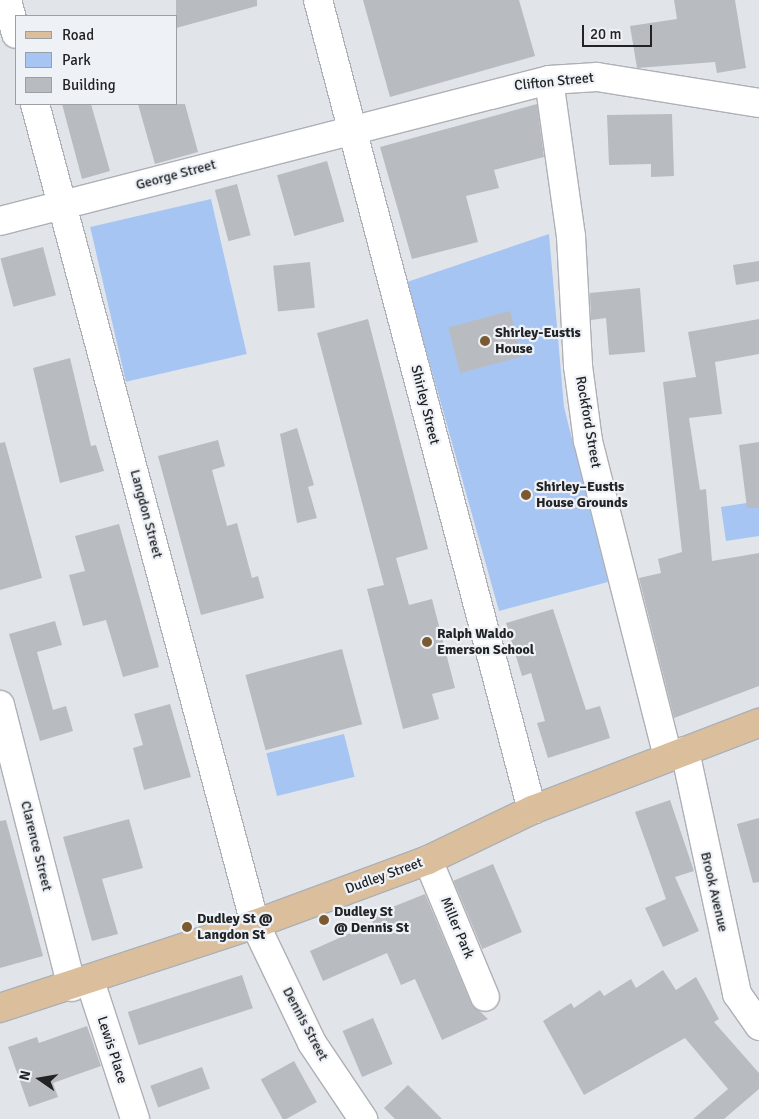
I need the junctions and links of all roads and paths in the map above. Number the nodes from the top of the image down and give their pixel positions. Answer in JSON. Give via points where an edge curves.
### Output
{"nodes":[{"id":1,"x":318,"y":0,"type":"edge"},
{"id":2,"x":549,"y":80,"type":"junction"},
{"id":3,"x":759,"y":103,"type":"edge"},
{"id":4,"x":36,"y":105,"type":"edge"},
{"id":5,"x":352,"y":130,"type":"junction"},
{"id":6,"x":63,"y":204,"type":"junction"},
{"id":7,"x":0,"y":221,"type":"edge"},
{"id":8,"x":0,"y":705,"type":"edge"},
{"id":9,"x":759,"y":723,"type":"edge"},
{"id":10,"x":676,"y":754,"type":"junction"},
{"id":11,"x":532,"y":810,"type":"junction"},
{"id":12,"x":428,"y":860,"type":"junction"},
{"id":13,"x":255,"y":924,"type":"junction"},
{"id":14,"x":81,"y":984,"type":"junction"},
{"id":15,"x":485,"y":996,"type":"dead end"},
{"id":16,"x":0,"y":1008,"type":"edge"},
{"id":17,"x":759,"y":1026,"type":"edge"},
{"id":18,"x":135,"y":1119,"type":"edge"},
{"id":19,"x":363,"y":1119,"type":"edge"}],
"edges":[{"from":1,"to":5,"type":"street","name":"Shirley Street"},
{"from":2,"to":3,"type":"street","name":"Clifton Street","via":[[597,77]]},
{"from":2,"to":5,"type":"street","name":"Clifton Street"},
{"from":2,"to":10,"type":"street","name":"Rockford Street","via":[[571,236],[578,366],[588,441]]},
{"from":4,"to":6,"type":"street","name":"Langdon Street"},
{"from":5,"to":6,"type":"street","name":"George Street"},
{"from":5,"to":11,"type":"street","name":"Shirley Street"},
{"from":6,"to":7,"type":"street","name":"George Street"},
{"from":6,"to":13,"type":"street","name":"Langdon Street"},
{"from":8,"to":14,"type":"street","name":"Clarence Street"},
{"from":9,"to":10,"type":"main road","name":"Dudley Street"},
{"from":10,"to":11,"type":"main road","name":"Dudley Street"},
{"from":10,"to":17,"type":"street","name":"Brook Avenue","via":[[738,994]]},
{"from":11,"to":12,"type":"main road","name":"Dudley Street"},
{"from":12,"to":13,"type":"main road","name":"Dudley Street"},
{"from":12,"to":15,"type":"street","name":"Miller Park"},
{"from":13,"to":14,"type":"main road","name":"Dudley Street"},
{"from":13,"to":19,"type":"street","name":"Dennis Street","via":[[312,1043]]},
{"from":14,"to":16,"type":"main road","name":"Dudley Street"},
{"from":14,"to":18,"type":"street","name":"Lewis Place"}]}
